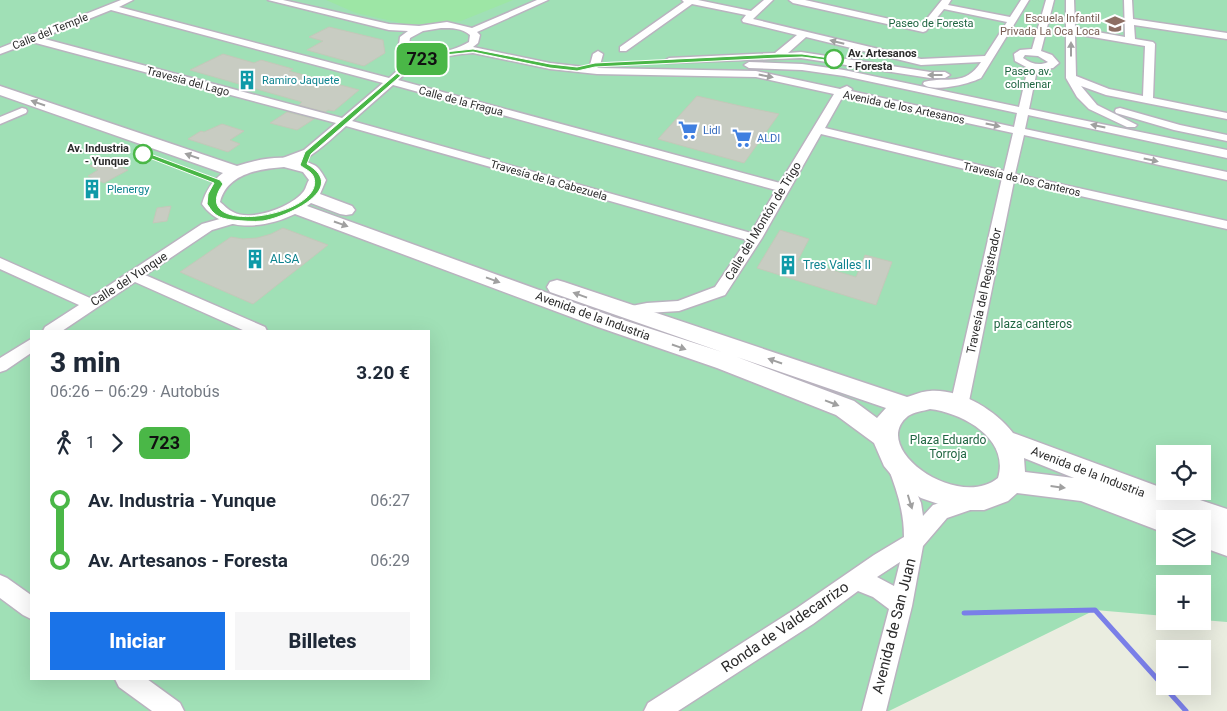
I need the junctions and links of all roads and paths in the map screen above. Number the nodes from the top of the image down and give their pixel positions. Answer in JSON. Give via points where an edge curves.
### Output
{"nodes":[{"id":1,"x":129,"y":0,"type":"edge"},
{"id":2,"x":272,"y":0,"type":"edge"},
{"id":3,"x":526,"y":0,"type":"edge"},
{"id":4,"x":552,"y":0,"type":"edge"},
{"id":5,"x":769,"y":0,"type":"edge"},
{"id":6,"x":793,"y":0,"type":"edge"},
{"id":7,"x":1025,"y":0,"type":"edge"},
{"id":8,"x":1050,"y":0,"type":"edge"},
{"id":9,"x":1070,"y":0,"type":"edge"},
{"id":10,"x":1128,"y":0,"type":"edge"},
{"id":11,"x":542,"y":1,"type":"edge"},
{"id":12,"x":689,"y":1,"type":"edge"},
{"id":13,"x":944,"y":3,"type":"edge"},
{"id":14,"x":110,"y":7,"type":"junction"},
{"id":15,"x":750,"y":17,"type":"junction"},
{"id":16,"x":1012,"y":20,"type":"junction"},
{"id":17,"x":1128,"y":21,"type":"junction"},
{"id":18,"x":456,"y":26,"type":"junction"},
{"id":19,"x":389,"y":27,"type":"junction"},
{"id":20,"x":419,"y":29,"type":"junction"},
{"id":21,"x":1071,"y":30,"type":"junction"},
{"id":22,"x":472,"y":31,"type":"junction"},
{"id":23,"x":804,"y":34,"type":"junction"},
{"id":24,"x":1227,"y":36,"type":"edge"},
{"id":25,"x":406,"y":37,"type":"junction"},
{"id":26,"x":32,"y":39,"type":"junction"},
{"id":27,"x":1130,"y":41,"type":"junction"},
{"id":28,"x":473,"y":43,"type":"junction"},
{"id":29,"x":623,"y":48,"type":"dead end"},
{"id":30,"x":0,"y":51,"type":"edge"},
{"id":31,"x":412,"y":51,"type":"junction"},
{"id":32,"x":459,"y":51,"type":"junction"},
{"id":33,"x":1036,"y":53,"type":"junction"},
{"id":34,"x":496,"y":54,"type":"junction"},
{"id":35,"x":598,"y":54,"type":"dead end"},
{"id":36,"x":435,"y":55,"type":"junction"},
{"id":37,"x":778,"y":56,"type":"junction"},
{"id":38,"x":986,"y":63,"type":"junction"},
{"id":39,"x":595,"y":65,"type":"junction"},
{"id":40,"x":732,"y":65,"type":"junction"},
{"id":41,"x":1033,"y":66,"type":"junction"},
{"id":42,"x":577,"y":69,"type":"junction"},
{"id":43,"x":403,"y":71,"type":"junction"},
{"id":44,"x":1071,"y":78,"type":"junction"},
{"id":45,"x":792,"y":81,"type":"junction"},
{"id":46,"x":391,"y":82,"type":"junction"},
{"id":47,"x":865,"y":83,"type":"junction"},
{"id":48,"x":888,"y":83,"type":"junction"},
{"id":49,"x":0,"y":90,"type":"edge"},
{"id":50,"x":1106,"y":92,"type":"junction"},
{"id":51,"x":840,"y":93,"type":"junction"},
{"id":52,"x":943,"y":94,"type":"junction"},
{"id":53,"x":871,"y":100,"type":"junction"},
{"id":54,"x":1148,"y":101,"type":"junction"},
{"id":55,"x":0,"y":103,"type":"edge"},
{"id":56,"x":22,"y":111,"type":"junction"},
{"id":57,"x":1022,"y":111,"type":"junction"},
{"id":58,"x":828,"y":113,"type":"junction"},
{"id":59,"x":935,"y":113,"type":"junction"},
{"id":60,"x":1227,"y":116,"type":"edge"},
{"id":61,"x":0,"y":121,"type":"edge"},
{"id":62,"x":344,"y":122,"type":"junction"},
{"id":63,"x":818,"y":130,"type":"junction"},
{"id":64,"x":1020,"y":131,"type":"junction"},
{"id":65,"x":1227,"y":138,"type":"edge"},
{"id":66,"x":1180,"y":143,"type":"junction"},
{"id":67,"x":1199,"y":150,"type":"junction"},
{"id":68,"x":1227,"y":154,"type":"edge"},
{"id":69,"x":305,"y":159,"type":"junction"},
{"id":70,"x":1189,"y":168,"type":"junction"},
{"id":71,"x":1227,"y":170,"type":"edge"},
{"id":72,"x":238,"y":172,"type":"junction"},
{"id":73,"x":1010,"y":174,"type":"junction"},
{"id":74,"x":1227,"y":176,"type":"edge"},
{"id":75,"x":219,"y":184,"type":"junction"},
{"id":76,"x":783,"y":188,"type":"junction"},
{"id":77,"x":303,"y":202,"type":"junction"},
{"id":78,"x":219,"y":219,"type":"junction"},
{"id":79,"x":1227,"y":225,"type":"edge"},
{"id":80,"x":756,"y":238,"type":"junction"},
{"id":81,"x":0,"y":263,"type":"edge"},
{"id":82,"x":134,"y":276,"type":"junction"},
{"id":83,"x":91,"y":304,"type":"junction"},
{"id":84,"x":626,"y":312,"type":"junction"},
{"id":85,"x":52,"y":330,"type":"edge"},
{"id":86,"x":257,"y":330,"type":"edge"},
{"id":87,"x":30,"y":346,"type":"edge"},
{"id":88,"x":0,"y":366,"type":"edge"},
{"id":89,"x":904,"y":406,"type":"junction"},
{"id":90,"x":959,"y":406,"type":"junction"},
{"id":91,"x":885,"y":437,"type":"junction"},
{"id":92,"x":1006,"y":441,"type":"junction"},
{"id":93,"x":896,"y":465,"type":"junction"},
{"id":94,"x":1010,"y":481,"type":"junction"},
{"id":95,"x":974,"y":500,"type":"junction"},
{"id":96,"x":1156,"y":518,"type":"edge"},
{"id":97,"x":1227,"y":521,"type":"edge"},
{"id":98,"x":1211,"y":538,"type":"edge"},
{"id":99,"x":914,"y":542,"type":"junction"},
{"id":100,"x":1227,"y":544,"type":"edge"},
{"id":101,"x":856,"y":580,"type":"junction"},
{"id":102,"x":0,"y":585,"type":"edge"},
{"id":103,"x":901,"y":606,"type":"junction"},
{"id":104,"x":30,"y":607,"type":"edge"},
{"id":105,"x":128,"y":680,"type":"edge"},
{"id":106,"x":172,"y":711,"type":"edge"},
{"id":107,"x":656,"y":711,"type":"edge"},
{"id":108,"x":874,"y":711,"type":"edge"}],
"edges":[{"from":1,"to":14,"type":"street","name":"Calle del Temple"},
{"from":2,"to":19,"type":"street"},
{"from":3,"to":18,"type":"street"},
{"from":4,"to":11,"type":"street"},
{"from":5,"to":15,"type":"street"},
{"from":6,"to":13,"type":"street","via":[[923,29]]},
{"from":7,"to":16,"type":"street"},
{"from":8,"to":33,"type":"street"},
{"from":9,"to":21,"type":"street"},
{"from":10,"to":17,"type":"street"},
{"from":11,"to":22,"type":"street"},
{"from":12,"to":15,"type":"street"},
{"from":12,"to":29,"type":"street"},
{"from":13,"to":16,"type":"street"},
{"from":14,"to":26,"type":"street","name":"Calle del Temple"},
{"from":14,"to":46,"type":"street","name":"Calle de la Fragua"},
{"from":15,"to":23,"type":"street"},
{"from":16,"to":38,"type":"street"},
{"from":17,"to":24,"type":"street"},
{"from":17,"to":27,"type":"street"},
{"from":18,"to":20,"type":"street","via":[[437,25]]},
{"from":18,"to":22,"type":"street"},
{"from":19,"to":20,"type":"street"},
{"from":19,"to":25,"type":"street"},
{"from":20,"to":25,"type":"street"},
{"from":21,"to":27,"type":"street"},
{"from":44,"to":21,"type":"street","one_way":true},
{"from":22,"to":28,"type":"street"},
{"from":23,"to":37,"type":"street"},
{"from":38,"to":23,"type":"street","one_way":true,"via":[[920,62]]},
{"from":25,"to":31,"type":"street","via":[[404,45]]},
{"from":26,"to":30,"type":"street","name":"Calle del Temple"},
{"from":26,"to":62,"type":"street","name":"Travesía del Lago"},
{"from":27,"to":54,"type":"street","via":[[1150,44]]},
{"from":28,"to":32,"type":"street"},
{"from":28,"to":34,"type":"street","name":"Avenida de los Artesanos"},
{"from":31,"to":36,"type":"street"},
{"from":31,"to":43,"type":"street","via":[[412,58]]},
{"from":32,"to":34,"type":"street","name":"Avenida de los Artesanos"},
{"from":32,"to":36,"type":"street"},
{"from":33,"to":41,"type":"street","via":[[1023,52],[1017,56],[1021,62]]},
{"from":33,"to":41,"type":"street","via":[[1051,58],[1054,63]]},
{"from":34,"to":42,"type":"street","name":"Avenida de los Artesanos"},
{"from":35,"to":39,"type":"street"},
{"from":36,"to":43,"type":"street"},
{"from":38,"to":37,"type":"street","one_way":true,"via":[[962,73],[930,75],[821,57]]},
{"from":37,"to":40,"type":"street"},
{"from":38,"to":48,"type":"street","via":[[977,76],[967,81]]},
{"from":39,"to":40,"type":"street"},
{"from":39,"to":42,"type":"street"},
{"from":40,"to":42,"type":"street","name":"Avenida de los Artesanos"},
{"from":40,"to":45,"type":"street","name":"Avenida de los Artesanos","one_way":true,"via":[[756,74]]},
{"from":40,"to":48,"type":"street","name":"Avenida de los Artesanos","via":[[802,67]]},
{"from":41,"to":57,"type":"street","name":"Travesía del Registrador"},
{"from":43,"to":46,"type":"street"},
{"from":44,"to":50,"type":"street"},
{"from":44,"to":66,"type":"street","via":[[1080,95],[1093,107],[1114,119]]},
{"from":45,"to":51,"type":"street","name":"Avenida de los Artesanos"},
{"from":45,"to":58,"type":"street","via":[[814,91],[824,101]]},
{"from":46,"to":62,"type":"street"},
{"from":46,"to":76,"type":"street","name":"Calle de la Fragua"},
{"from":47,"to":48,"type":"street"},
{"from":47,"to":51,"type":"street"},
{"from":47,"to":53,"type":"street","via":[[861,92]]},
{"from":48,"to":52,"type":"street","name":"Avenida de los Artesanos"},
{"from":72,"to":49,"type":"street","one_way":true},
{"from":50,"to":54,"type":"street"},
{"from":50,"to":65,"type":"street","via":[[1098,96],[1112,108],[1170,126]]},
{"from":51,"to":53,"type":"street","name":"Avenida de los Artesanos"},
{"from":51,"to":58,"type":"street","name":"Calle del Montón de Trigo"},
{"from":52,"to":57,"type":"street","name":"Avenida de los Artesanos"},
{"from":52,"to":59,"type":"street"},
{"from":53,"to":59,"type":"street","name":"Avenida de los Artesanos"},
{"from":54,"to":60,"type":"street"},
{"from":55,"to":56,"type":"street"},
{"from":56,"to":61,"type":"street"},
{"from":56,"to":75,"type":"street"},
{"from":57,"to":64,"type":"street","name":"Travesía del Registrador"},
{"from":66,"to":57,"type":"street","name":"Avenida de los Artesanos","one_way":true},
{"from":58,"to":63,"type":"street","name":"Calle del Montón de Trigo"},
{"from":59,"to":64,"type":"street","name":"Avenida de los Artesanos","one_way":true},
{"from":62,"to":69,"type":"street"},
{"from":62,"to":80,"type":"street","name":"Travesía de la Cabezuela"},
{"from":63,"to":73,"type":"street","name":"Travesía de los Canteros"},
{"from":63,"to":76,"type":"street","name":"Calle del Montón de Trigo"},
{"from":64,"to":70,"type":"street","name":"Avenida de los Artesanos","one_way":true},
{"from":64,"to":73,"type":"street","name":"Travesía del Registrador"},
{"from":66,"to":67,"type":"street"},
{"from":66,"to":68,"type":"street","name":"Avenida de los Artesanos"},
{"from":67,"to":70,"type":"street","via":[[1209,162],[1204,167]]},
{"from":67,"to":71,"type":"street"},
{"from":69,"to":72,"type":"street","via":[[253,166]]},
{"from":69,"to":77,"type":"street","via":[[318,178],[317,187]]},
{"from":70,"to":74,"type":"street","name":"Avenida de los Artesanos"},
{"from":72,"to":75,"type":"street"},
{"from":73,"to":79,"type":"street","name":"Travesía de los Canteros"},
{"from":73,"to":90,"type":"street","name":"Travesía del Registrador"},
{"from":75,"to":78,"type":"street","via":[[212,194],[211,204]]},
{"from":76,"to":80,"type":"street","name":"Calle del Montón de Trigo"},
{"from":77,"to":78,"type":"street","via":[[264,218]]},
{"from":84,"to":77,"type":"street","name":"Avenida de la Industria","one_way":true},
{"from":77,"to":91,"type":"street","name":"Avenida de la Industria","one_way":true,"via":[[606,322],[725,362],[844,408]]},
{"from":78,"to":82,"type":"street","name":"Calle del Yunque"},
{"from":80,"to":84,"type":"street","name":"Calle del Montón de Trigo","via":[[720,292],[679,306]]},
{"from":81,"to":83,"type":"street"},
{"from":82,"to":83,"type":"street","name":"Calle del Yunque"},
{"from":82,"to":86,"type":"street"},
{"from":83,"to":85,"type":"street","name":"Calle del Yunque"},
{"from":89,"to":84,"type":"street","name":"Avenida de la Industria","one_way":true},
{"from":87,"to":88,"type":"street"},
{"from":89,"to":90,"type":"street","via":[[930,400]]},
{"from":89,"to":91,"type":"street","via":[[893,413]]},
{"from":90,"to":92,"type":"street","via":[[986,420]]},
{"from":91,"to":93,"type":"street"},
{"from":92,"to":94,"type":"street","via":[[1012,455]]},
{"from":92,"to":97,"type":"street","name":"Avenida de la Industria"},
{"from":93,"to":95,"type":"street","via":[[911,480],[931,492],[952,499]]},
{"from":93,"to":99,"type":"street","one_way":true,"via":[[911,503]]},
{"from":94,"to":95,"type":"street","via":[[1001,491]]},
{"from":94,"to":96,"type":"street","name":"Avenida de la Industria","one_way":true,"via":[[1082,490]]},
{"from":95,"to":99,"type":"street","name":"Ronda de Valdecarrizo","via":[[940,511]]},
{"from":98,"to":100,"type":"street"},
{"from":99,"to":101,"type":"street","name":"Ronda de Valdecarrizo"},
{"from":99,"to":103,"type":"street","name":"Avenida de San Juan"},
{"from":101,"to":103,"type":"street","via":[[890,594]]},
{"from":101,"to":107,"type":"street","name":"Ronda de Valdecarrizo"},
{"from":102,"to":104,"type":"street"},
{"from":103,"to":108,"type":"street","name":"Avenida de San Juan"},
{"from":105,"to":106,"type":"street"}]}
